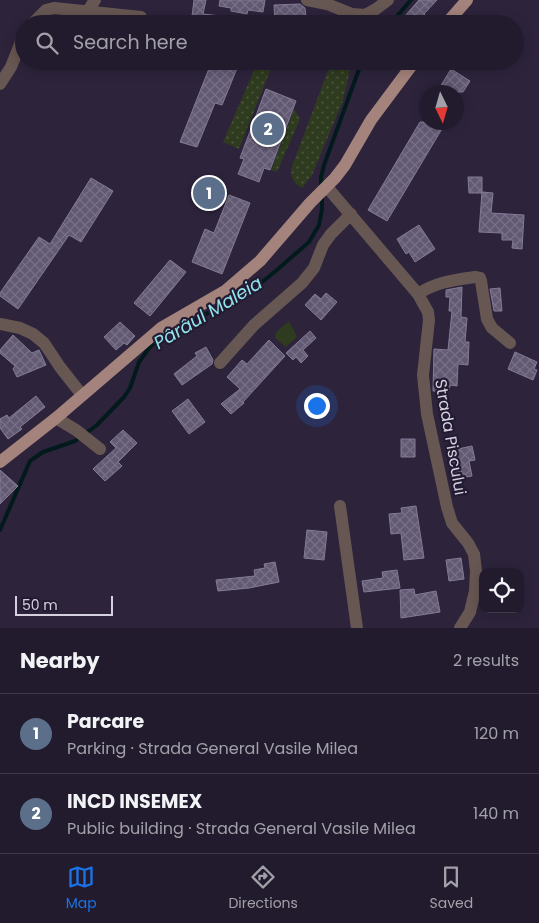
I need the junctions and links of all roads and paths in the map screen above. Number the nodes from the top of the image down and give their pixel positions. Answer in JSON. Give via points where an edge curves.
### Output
{"nodes":[{"id":1,"x":94,"y":0,"type":"edge"},
{"id":2,"x":307,"y":0,"type":"edge"},
{"id":3,"x":388,"y":0,"type":"edge"},
{"id":4,"x":467,"y":0,"type":"edge"},
{"id":5,"x":87,"y":12,"type":"junction"},
{"id":6,"x":41,"y":15,"type":"edge"},
{"id":7,"x":119,"y":15,"type":"edge"},
{"id":8,"x":454,"y":15,"type":"edge"},
{"id":9,"x":15,"y":57,"type":"edge"},
{"id":10,"x":408,"y":70,"type":"edge"},
{"id":11,"x":0,"y":84,"type":"edge"},
{"id":12,"x":327,"y":187,"type":"junction"},
{"id":13,"x":351,"y":214,"type":"junction"},
{"id":14,"x":418,"y":294,"type":"junction"},
{"id":15,"x":0,"y":324,"type":"edge"},
{"id":16,"x":510,"y":343,"type":"dead end"},
{"id":17,"x":220,"y":363,"type":"dead end"},
{"id":18,"x":82,"y":396,"type":"junction"},
{"id":19,"x":56,"y":418,"type":"junction"},
{"id":20,"x":100,"y":449,"type":"dead end"},
{"id":21,"x":0,"y":462,"type":"edge"},
{"id":22,"x":340,"y":506,"type":"dead end"},
{"id":23,"x":357,"y":628,"type":"edge"},
{"id":24,"x":460,"y":628,"type":"edge"}],
"edges":[{"from":1,"to":5,"type":"street"},
{"from":2,"to":3,"type":"street","via":[[352,14],[365,14]]},
{"from":4,"to":8,"type":"main road"},
{"from":5,"to":6,"type":"street","via":[[54,8]]},
{"from":5,"to":7,"type":"street"},
{"from":9,"to":11,"type":"street"},
{"from":10,"to":12,"type":"main road"},
{"from":12,"to":13,"type":"street","name":"Strada Piscului"},
{"from":12,"to":18,"type":"main road","via":[[310,202],[275,246],[241,278],[213,299],[161,328]]},
{"from":13,"to":14,"type":"street","name":"Strada Piscului"},
{"from":13,"to":17,"type":"street","via":[[323,245],[314,268],[302,283],[254,325]]},
{"from":14,"to":16,"type":"street","via":[[442,282],[480,278],[487,319],[492,328]]},
{"from":14,"to":24,"type":"street","name":"Strada Piscului","via":[[429,320],[423,366],[424,394],[447,507],[452,522],[474,554],[476,591],[470,612]]},
{"from":15,"to":18,"type":"street","via":[[20,328],[44,343]]},
{"from":18,"to":19,"type":"main road"},
{"from":19,"to":20,"type":"street"},
{"from":19,"to":21,"type":"main road"},
{"from":22,"to":23,"type":"street"}]}
